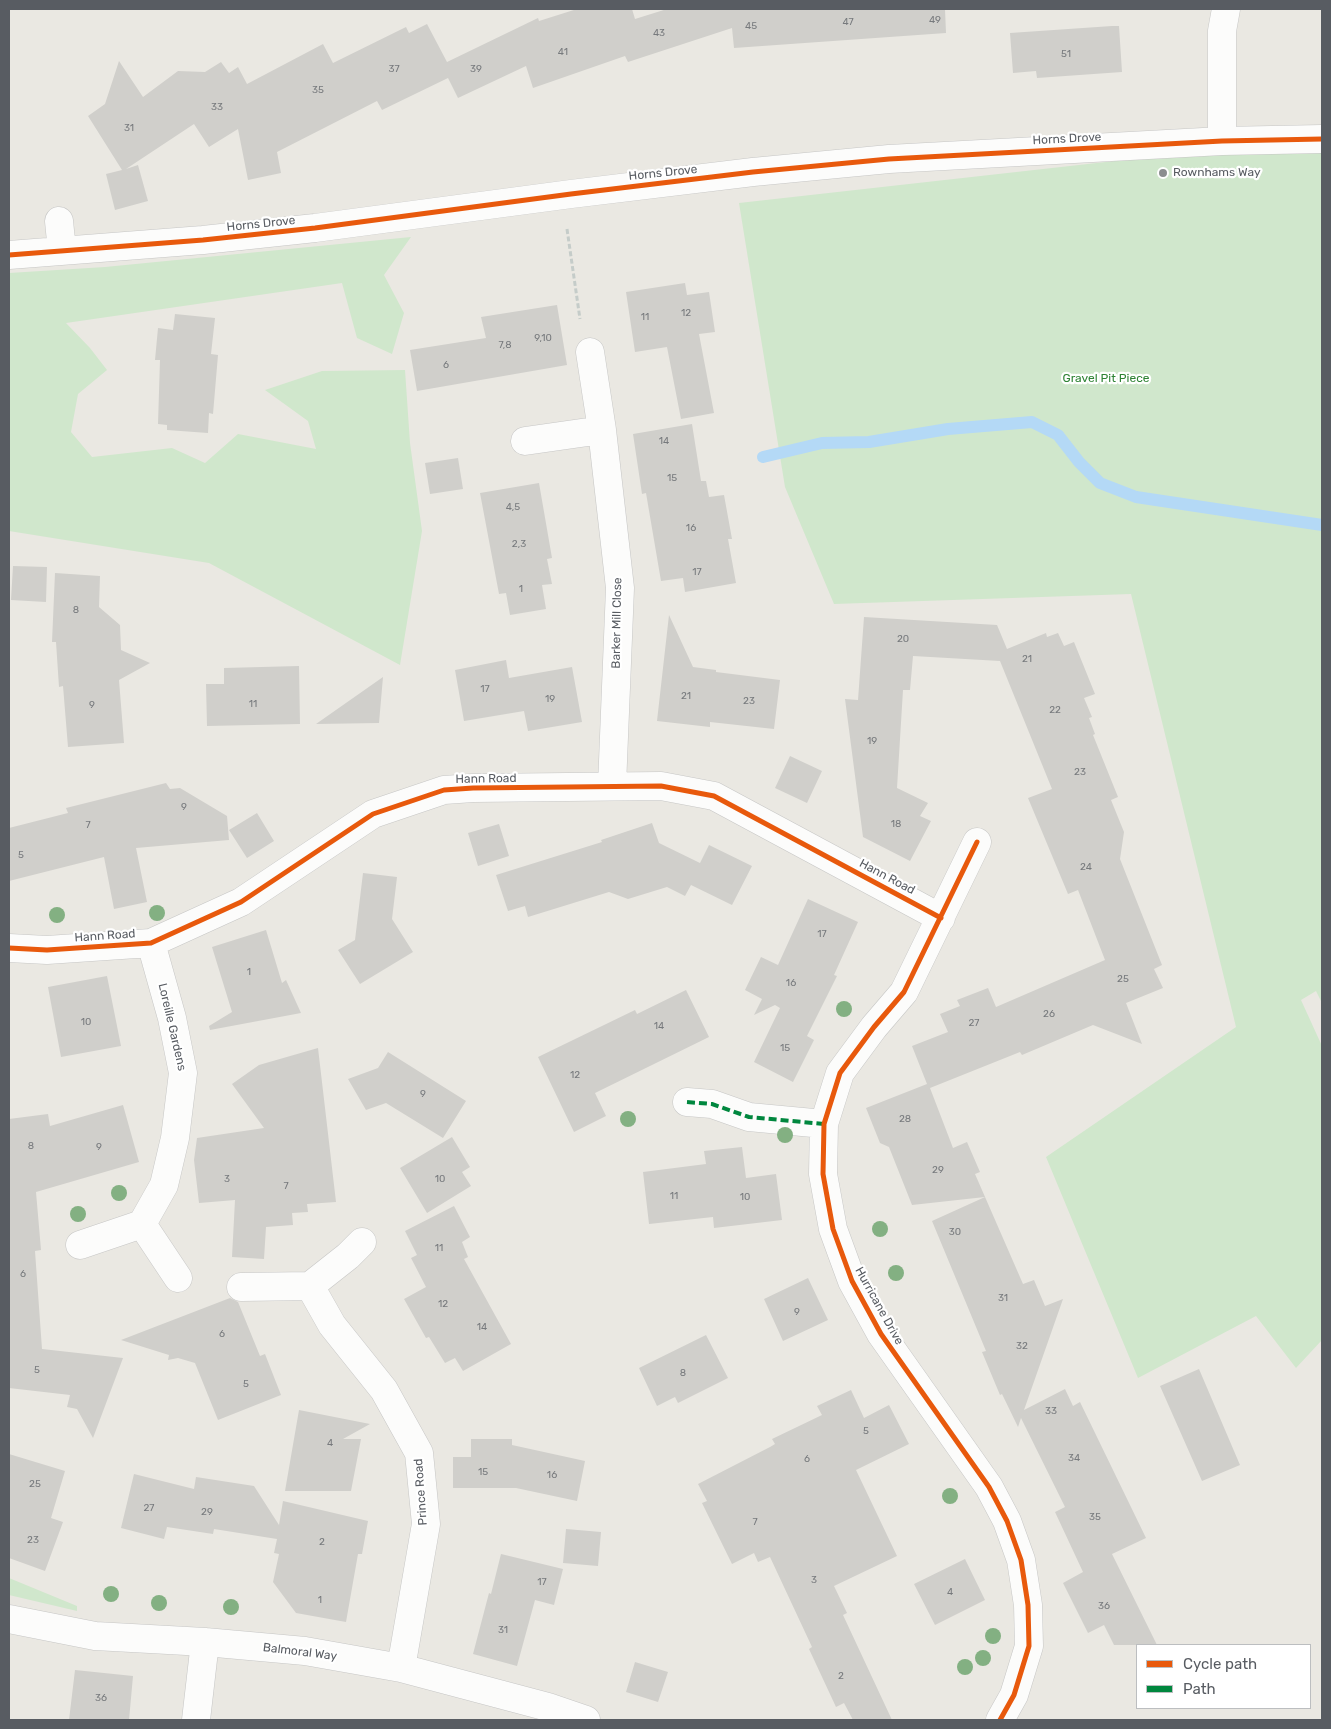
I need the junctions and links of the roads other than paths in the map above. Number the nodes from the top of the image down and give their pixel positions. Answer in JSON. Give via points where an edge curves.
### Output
{"nodes":[{"id":1,"x":1226,"y":9,"type":"edge"},
{"id":2,"x":1322,"y":139,"type":"edge"},
{"id":3,"x":1222,"y":141,"type":"junction"},
{"id":4,"x":59,"y":221,"type":"dead end"},
{"id":5,"x":62,"y":251,"type":"junction"},
{"id":6,"x":9,"y":255,"type":"edge"},
{"id":7,"x":590,"y":352,"type":"road end"},
{"id":8,"x":602,"y":430,"type":"junction"},
{"id":9,"x":525,"y":441,"type":"dead end"},
{"id":10,"x":612,"y":786,"type":"junction"},
{"id":11,"x":977,"y":842,"type":"dead end"},
{"id":12,"x":941,"y":918,"type":"junction"},
{"id":13,"x":151,"y":944,"type":"junction"},
{"id":14,"x":9,"y":948,"type":"edge"},
{"id":15,"x":687,"y":1102,"type":"dead end"},
{"id":16,"x":824,"y":1124,"type":"junction"},
{"id":17,"x":142,"y":1224,"type":"junction"},
{"id":18,"x":362,"y":1242,"type":"dead end"},
{"id":19,"x":80,"y":1245,"type":"dead end"},
{"id":20,"x":178,"y":1278,"type":"dead end"},
{"id":21,"x":310,"y":1286,"type":"junction"},
{"id":22,"x":241,"y":1287,"type":"dead end"},
{"id":23,"x":9,"y":1619,"type":"edge"},
{"id":24,"x":205,"y":1642,"type":"junction"},
{"id":25,"x":401,"y":1668,"type":"junction"},
{"id":26,"x":196,"y":1720,"type":"edge"},
{"id":27,"x":586,"y":1720,"type":"edge"},
{"id":28,"x":1000,"y":1720,"type":"edge"}],
"edges":[{"from":1,"to":3,"type":"street","via":[[1222,31]]},
{"from":2,"to":3,"type":"street","name":"Horns Drove"},
{"from":3,"to":5,"type":"street","name":"Horns Drove","via":[[889,159],[753,172],[296,230]]},
{"from":4,"to":5,"type":"street"},
{"from":5,"to":6,"type":"street","name":"Horns Drove"},
{"from":7,"to":8,"type":"street","name":"Barker Mill Close"},
{"from":8,"to":9,"type":"street"},
{"from":8,"to":10,"type":"street","name":"Barker Mill Close","via":[[620,588]]},
{"from":10,"to":12,"type":"street","name":"Hann Road","via":[[661,786],[714,796]]},
{"from":10,"to":13,"type":"street","name":"Hann Road","via":[[444,790],[373,814],[241,902]]},
{"from":11,"to":12,"type":"street","name":"Hurricane Drive"},
{"from":12,"to":16,"type":"street","name":"Hurricane Drive","via":[[904,992],[840,1073]]},
{"from":13,"to":14,"type":"street","name":"Hann Road","via":[[47,950]]},
{"from":13,"to":17,"type":"street","name":"Loreille Gardens","via":[[172,1018],[183,1073],[175,1138],[164,1184]]},
{"from":15,"to":16,"type":"street","via":[[712,1104],[749,1117]]},
{"from":16,"to":28,"type":"street","name":"Hurricane Drive","via":[[823,1174],[833,1229],[852,1281],[881,1334],[989,1487],[1007,1521],[1021,1560],[1028,1605],[1029,1646],[1014,1695]]},
{"from":17,"to":19,"type":"street"},
{"from":17,"to":20,"type":"street"},
{"from":18,"to":21,"type":"street"},
{"from":21,"to":22,"type":"street"},
{"from":21,"to":25,"type":"street","name":"Prince Road","via":[[332,1325],[384,1390],[419,1453],[426,1524]]},
{"from":23,"to":24,"type":"street","name":"Balmoral Way","via":[[95,1636]]},
{"from":24,"to":25,"type":"street","name":"Balmoral Way","via":[[305,1651]]},
{"from":24,"to":26,"type":"street"},
{"from":25,"to":27,"type":"street","name":"Balmoral Way"}]}
